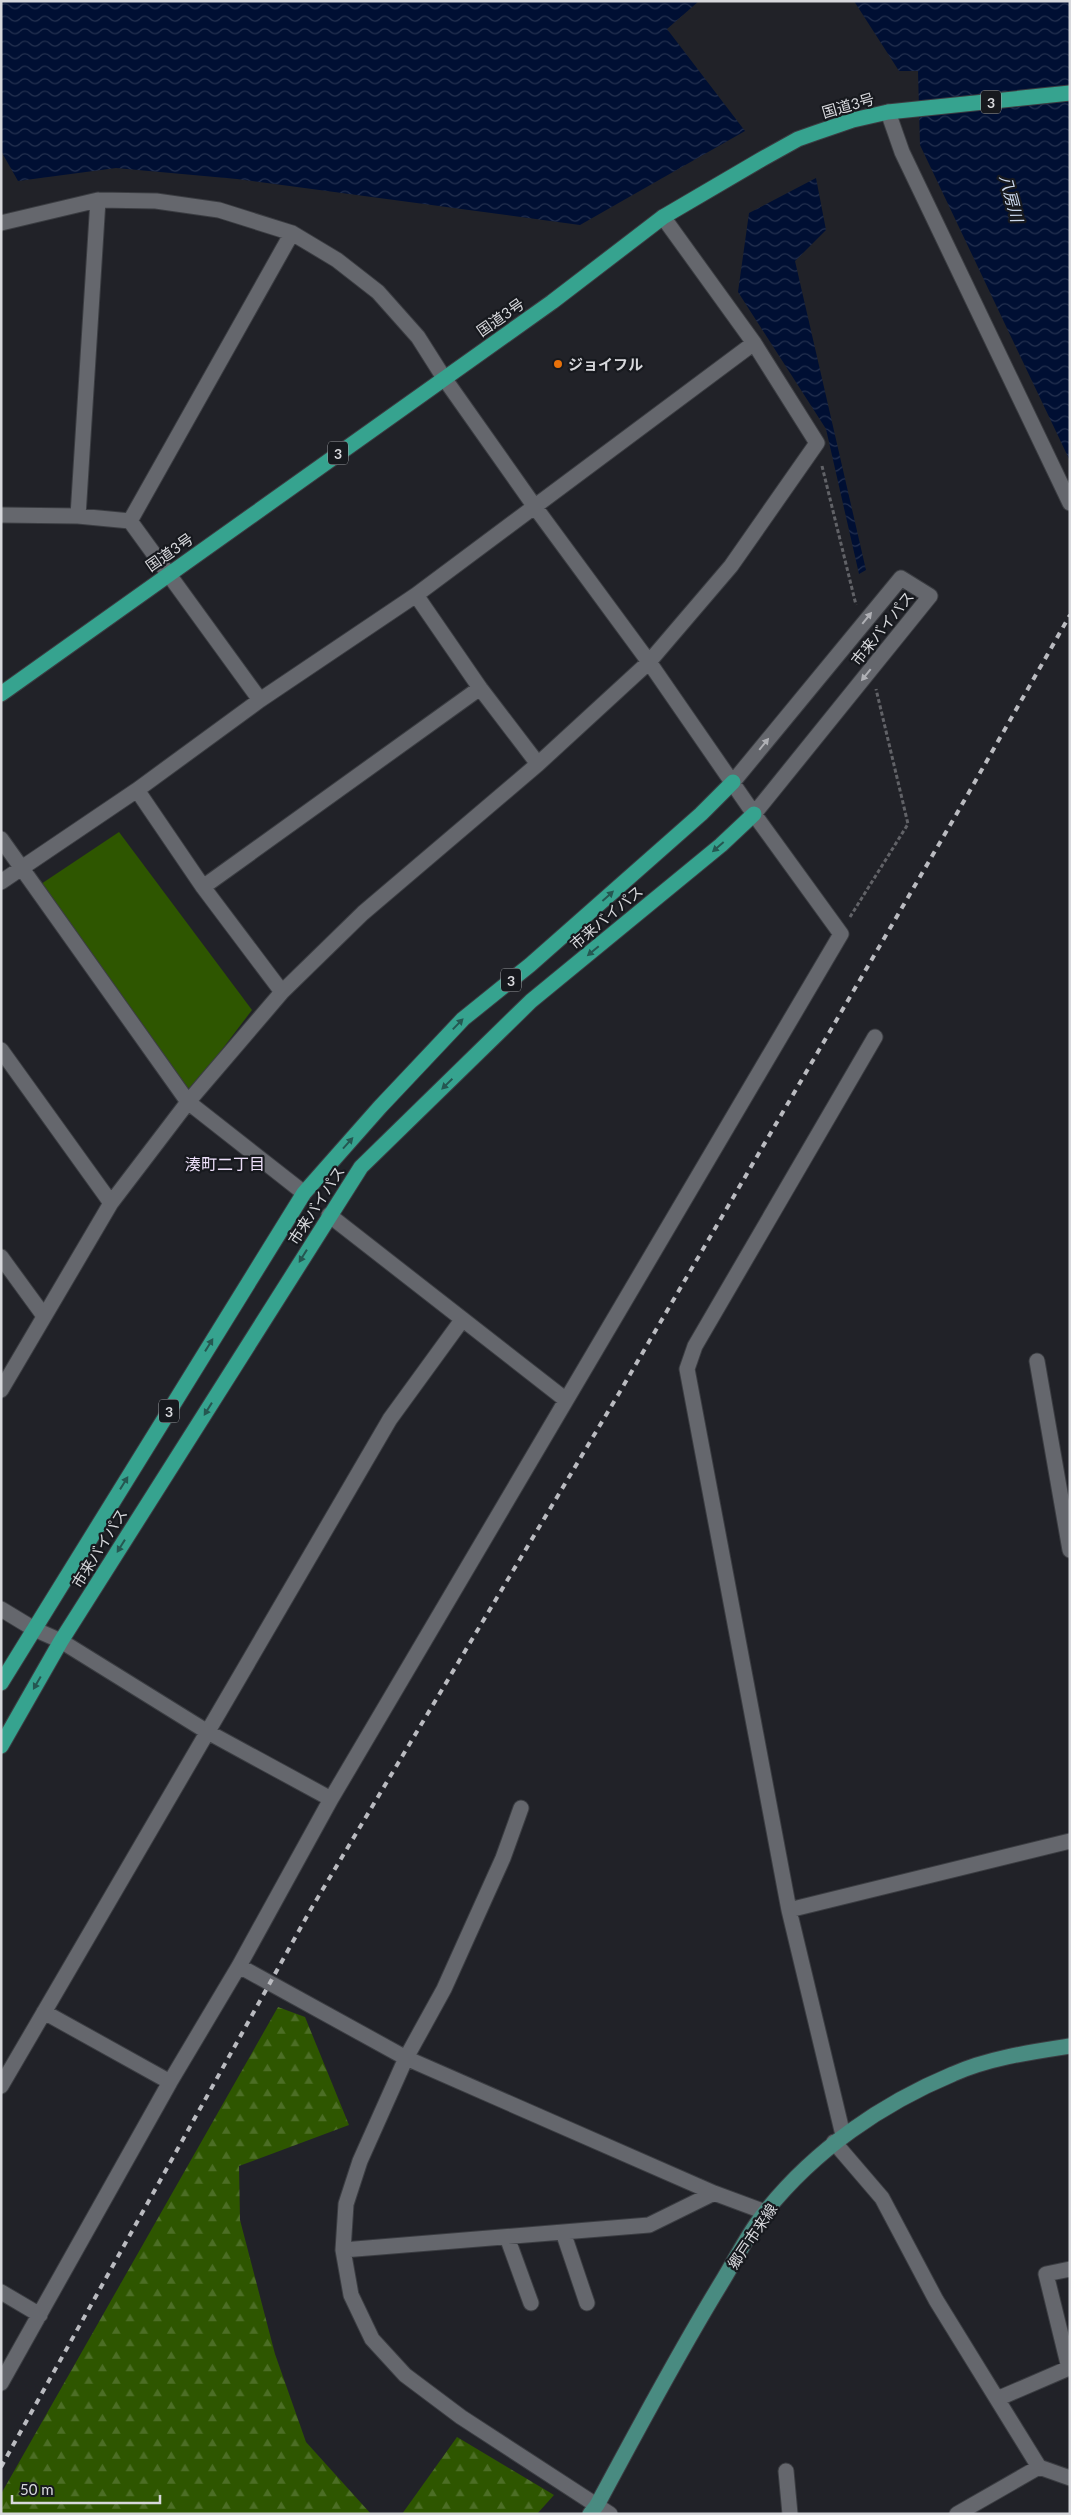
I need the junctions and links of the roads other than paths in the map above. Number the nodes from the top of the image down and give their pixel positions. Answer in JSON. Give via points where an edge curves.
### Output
{"nodes":[{"id":1,"x":1070,"y":93,"type":"edge"},
{"id":2,"x":888,"y":112,"type":"junction"},
{"id":3,"x":98,"y":200,"type":"junction"},
{"id":4,"x":669,"y":215,"type":"junction"},
{"id":5,"x":1,"y":223,"type":"edge"},
{"id":6,"x":292,"y":233,"type":"junction"},
{"id":7,"x":754,"y":343,"type":"junction"},
{"id":8,"x":444,"y":378,"type":"junction"},
{"id":9,"x":1070,"y":503,"type":"edge"},
{"id":10,"x":535,"y":507,"type":"junction"},
{"id":11,"x":1,"y":515,"type":"edge"},
{"id":12,"x":78,"y":516,"type":"junction"},
{"id":13,"x":130,"y":521,"type":"junction"},
{"id":14,"x":168,"y":574,"type":"junction"},
{"id":15,"x":416,"y":595,"type":"junction"},
{"id":16,"x":649,"y":662,"type":"junction"},
{"id":17,"x":480,"y":688,"type":"junction"},
{"id":18,"x":1,"y":694,"type":"edge"},
{"id":19,"x":260,"y":700,"type":"junction"},
{"id":20,"x":538,"y":764,"type":"junction"},
{"id":21,"x":733,"y":782,"type":"junction"},
{"id":22,"x":137,"y":790,"type":"junction"},
{"id":23,"x":754,"y":814,"type":"junction"},
{"id":24,"x":1,"y":839,"type":"edge"},
{"id":25,"x":22,"y":867,"type":"junction"},
{"id":26,"x":1,"y":882,"type":"edge"},
{"id":27,"x":203,"y":887,"type":"junction"},
{"id":28,"x":282,"y":992,"type":"junction"},
{"id":29,"x":875,"y":1037,"type":"dead end"},
{"id":30,"x":1,"y":1050,"type":"edge"},
{"id":31,"x":188,"y":1102,"type":"junction"},
{"id":32,"x":304,"y":1193,"type":"junction"},
{"id":33,"x":111,"y":1203,"type":"junction"},
{"id":34,"x":330,"y":1215,"type":"junction"},
{"id":35,"x":1,"y":1257,"type":"edge"},
{"id":36,"x":44,"y":1316,"type":"junction"},
{"id":37,"x":462,"y":1320,"type":"junction"},
{"id":38,"x":1037,"y":1361,"type":"dead end"},
{"id":39,"x":1,"y":1390,"type":"edge"},
{"id":40,"x":566,"y":1400,"type":"junction"},
{"id":41,"x":1070,"y":1550,"type":"edge"},
{"id":42,"x":1,"y":1609,"type":"edge"},
{"id":43,"x":34,"y":1629,"type":"junction"},
{"id":44,"x":61,"y":1641,"type":"junction"},
{"id":45,"x":1,"y":1684,"type":"edge"},
{"id":46,"x":206,"y":1731,"type":"junction"},
{"id":47,"x":1,"y":1746,"type":"edge"},
{"id":48,"x":331,"y":1800,"type":"junction"},
{"id":49,"x":521,"y":1808,"type":"dead end"},
{"id":50,"x":1070,"y":1841,"type":"edge"},
{"id":51,"x":789,"y":1910,"type":"junction"},
{"id":52,"x":239,"y":1966,"type":"junction"},
{"id":53,"x":44,"y":2012,"type":"junction"},
{"id":54,"x":1070,"y":2046,"type":"edge"},
{"id":55,"x":406,"y":2058,"type":"junction"},
{"id":56,"x":170,"y":2082,"type":"junction"},
{"id":57,"x":1,"y":2086,"type":"edge"},
{"id":58,"x":839,"y":2139,"type":"junction"},
{"id":59,"x":714,"y":2193,"type":"junction"},
{"id":60,"x":765,"y":2212,"type":"junction"},
{"id":61,"x":563,"y":2232,"type":"junction"},
{"id":62,"x":507,"y":2237,"type":"junction"},
{"id":63,"x":343,"y":2250,"type":"junction"},
{"id":64,"x":1070,"y":2268,"type":"edge"},
{"id":65,"x":1,"y":2292,"type":"edge"},
{"id":66,"x":532,"y":2303,"type":"dead end"},
{"id":67,"x":587,"y":2303,"type":"dead end"},
{"id":68,"x":40,"y":2315,"type":"junction"},
{"id":69,"x":1,"y":2383,"type":"edge"},
{"id":70,"x":997,"y":2399,"type":"junction"},
{"id":71,"x":1039,"y":2467,"type":"junction"},
{"id":72,"x":786,"y":2470,"type":"dead end"},
{"id":73,"x":1070,"y":2478,"type":"edge"},
{"id":74,"x":599,"y":2511,"type":"edge"},
{"id":75,"x":790,"y":2514,"type":"edge"},
{"id":76,"x":957,"y":2514,"type":"edge"}],
"edges":[{"from":1,"to":2,"type":"highway","name":"国道3号","number":"3"},
{"from":2,"to":4,"type":"highway","name":"国道3号","number":"3","via":[[852,120],[798,139]]},
{"from":2,"to":9,"type":"street","via":[[902,152]]},
{"from":3,"to":5,"type":"street"},
{"from":3,"to":6,"type":"street","via":[[156,200],[219,210]]},
{"from":3,"to":12,"type":"street"},
{"from":4,"to":7,"type":"street"},
{"from":4,"to":8,"type":"highway","name":"国道3号","number":"3"},
{"from":6,"to":8,"type":"street","via":[[337,260],[378,292],[418,337]]},
{"from":6,"to":13,"type":"street"},
{"from":7,"to":10,"type":"street"},
{"from":7,"to":16,"type":"street","via":[[817,443],[731,566]]},
{"from":8,"to":10,"type":"street"},
{"from":8,"to":14,"type":"highway","name":"国道3号","number":"3"},
{"from":10,"to":15,"type":"street"},
{"from":10,"to":16,"type":"street"},
{"from":11,"to":12,"type":"street"},
{"from":12,"to":13,"type":"street"},
{"from":13,"to":14,"type":"street"},
{"from":14,"to":18,"type":"highway","name":"国道3号","number":"3"},
{"from":14,"to":19,"type":"street"},
{"from":15,"to":17,"type":"street"},
{"from":15,"to":19,"type":"street"},
{"from":16,"to":20,"type":"street"},
{"from":16,"to":21,"type":"street"},
{"from":17,"to":20,"type":"street"},
{"from":17,"to":27,"type":"street"},
{"from":19,"to":22,"type":"street"},
{"from":20,"to":28,"type":"street","via":[[363,913]]},
{"from":21,"to":23,"type":"street"},
{"from":21,"to":23,"type":"street","name":"市来バイパス","number":"3","one_way":true,"via":[[901,578],[930,596]]},
{"from":32,"to":21,"type":"highway","name":"市来バイパス","number":"3","one_way":true,"via":[[463,1019],[530,965]]},
{"from":22,"to":25,"type":"street"},
{"from":22,"to":27,"type":"street"},
{"from":23,"to":34,"type":"highway","name":"市来バイパス","number":"3","one_way":true,"via":[[721,845],[531,1001],[361,1167]]},
{"from":23,"to":40,"type":"street","via":[[841,934]]},
{"from":24,"to":25,"type":"street"},
{"from":25,"to":26,"type":"street"},
{"from":25,"to":31,"type":"street"},
{"from":27,"to":28,"type":"street"},
{"from":28,"to":31,"type":"street"},
{"from":29,"to":51,"type":"street","via":[[695,1346],[687,1369]]},
{"from":30,"to":33,"type":"street"},
{"from":31,"to":32,"type":"street"},
{"from":31,"to":33,"type":"street"},
{"from":43,"to":32,"type":"highway","name":"市来バイパス","number":"3","one_way":true},
{"from":33,"to":36,"type":"street"},
{"from":34,"to":37,"type":"street"},
{"from":34,"to":44,"type":"highway","name":"市来バイパス","number":"3","one_way":true},
{"from":35,"to":36,"type":"street"},
{"from":36,"to":39,"type":"street"},
{"from":37,"to":40,"type":"street"},
{"from":37,"to":46,"type":"street","via":[[390,1419]]},
{"from":38,"to":41,"type":"street"},
{"from":40,"to":48,"type":"street"},
{"from":42,"to":43,"type":"street"},
{"from":43,"to":44,"type":"street"},
{"from":43,"to":45,"type":"highway","name":"市来バイパス","number":"3"},
{"from":44,"to":46,"type":"street"},
{"from":44,"to":47,"type":"highway","name":"市来バイパス","number":"3","one_way":true},
{"from":46,"to":48,"type":"street"},
{"from":46,"to":53,"type":"street"},
{"from":48,"to":52,"type":"street"},
{"from":49,"to":55,"type":"street","via":[[503,1858],[444,1989]]},
{"from":50,"to":51,"type":"street"},
{"from":51,"to":58,"type":"street"},
{"from":52,"to":55,"type":"street"},
{"from":52,"to":56,"type":"street"},
{"from":53,"to":56,"type":"street"},
{"from":53,"to":57,"type":"street"},
{"from":54,"to":58,"type":"main road","name":"郷戸市来線","via":[[1026,2052],[954,2073],[896,2102]]},
{"from":55,"to":59,"type":"street"},
{"from":55,"to":63,"type":"street","via":[[346,2204]]},
{"from":56,"to":68,"type":"street"},
{"from":58,"to":60,"type":"main road","name":"郷戸市来線","via":[[799,2174]]},
{"from":58,"to":70,"type":"street","via":[[882,2198],[936,2300]]},
{"from":59,"to":60,"type":"street"},
{"from":59,"to":61,"type":"street","via":[[649,2225]]},
{"from":60,"to":74,"type":"main road","name":"郷戸市来線","via":[[687,2340]]},
{"from":61,"to":62,"type":"street"},
{"from":61,"to":67,"type":"street"},
{"from":62,"to":63,"type":"street"},
{"from":62,"to":66,"type":"street"},
{"from":63,"to":74,"type":"street","via":[[351,2296],[372,2339],[405,2375]]},
{"from":64,"to":70,"type":"street","via":[[1046,2274],[1069,2368]]},
{"from":65,"to":68,"type":"street"},
{"from":68,"to":69,"type":"street"},
{"from":70,"to":71,"type":"street"},
{"from":71,"to":73,"type":"street"},
{"from":71,"to":76,"type":"street"},
{"from":72,"to":75,"type":"street"}]}
